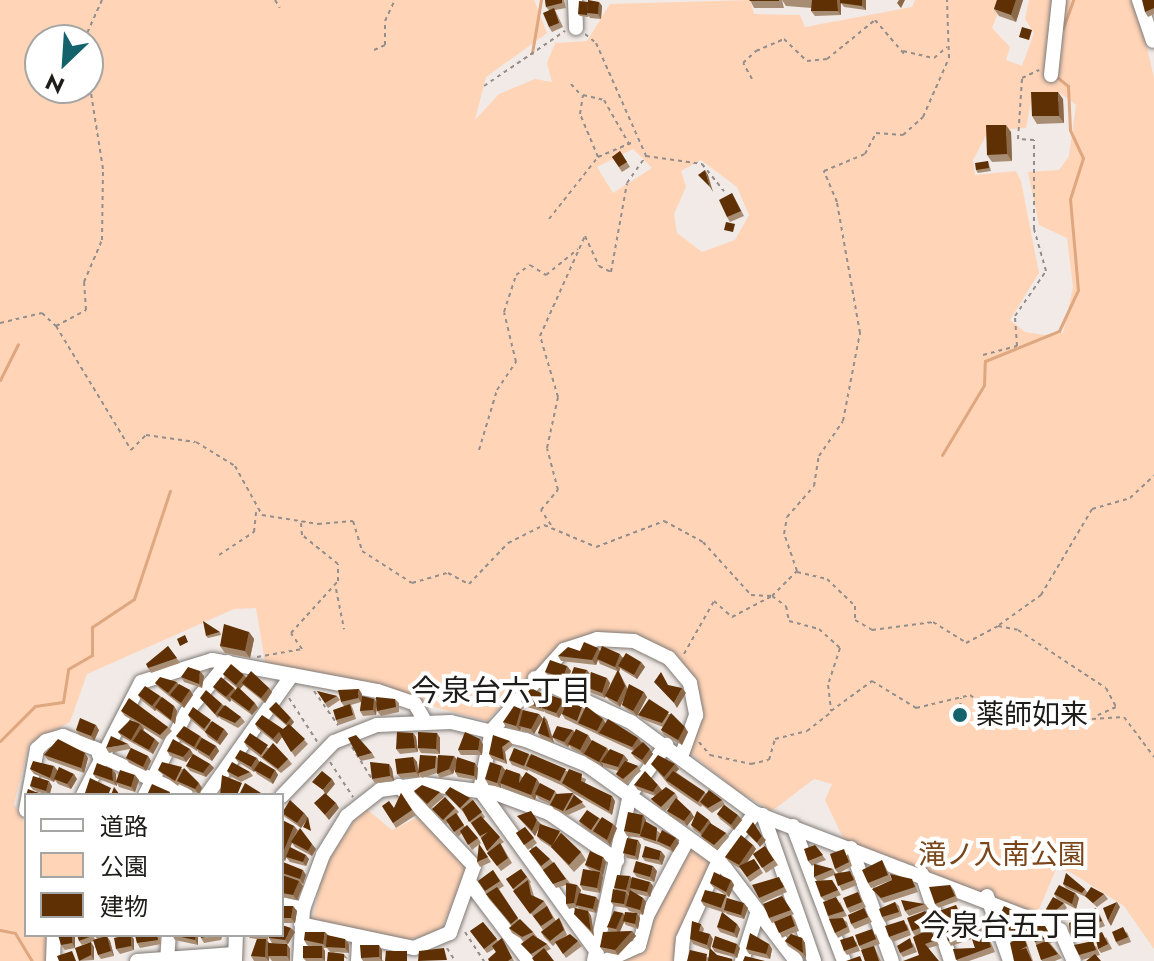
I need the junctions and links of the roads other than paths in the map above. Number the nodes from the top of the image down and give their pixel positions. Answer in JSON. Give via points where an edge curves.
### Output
{"nodes":[{"id":1,"x":575,"y":0,"type":"edge"},
{"id":2,"x":1059,"y":0,"type":"edge"},
{"id":3,"x":1139,"y":0,"type":"edge"},
{"id":4,"x":576,"y":28,"type":"road end"},
{"id":5,"x":1153,"y":41,"type":"edge"},
{"id":6,"x":1051,"y":71,"type":"road end"},
{"id":7,"x":228,"y":662,"type":"junction"},
{"id":8,"x":292,"y":675,"type":"junction"},
{"id":9,"x":535,"y":678,"type":"junction"},
{"id":10,"x":425,"y":721,"type":"junction"},
{"id":11,"x":492,"y":730,"type":"junction"},
{"id":12,"x":666,"y":745,"type":"junction"},
{"id":13,"x":100,"y":753,"type":"junction"},
{"id":14,"x":681,"y":757,"type":"junction"},
{"id":15,"x":151,"y":779,"type":"junction"},
{"id":16,"x":399,"y":786,"type":"junction"},
{"id":17,"x":480,"y":790,"type":"junction"},
{"id":18,"x":29,"y":793,"type":"edge"},
{"id":19,"x":84,"y":793,"type":"edge"},
{"id":20,"x":146,"y":793,"type":"edge"},
{"id":21,"x":182,"y":793,"type":"edge"},
{"id":22,"x":208,"y":793,"type":"edge"},
{"id":23,"x":284,"y":794,"type":"edge"},
{"id":24,"x":630,"y":795,"type":"junction"},
{"id":25,"x":759,"y":814,"type":"junction"},
{"id":26,"x":793,"y":826,"type":"junction"},
{"id":27,"x":688,"y":839,"type":"junction"},
{"id":28,"x":851,"y":848,"type":"junction"},
{"id":29,"x":617,"y":860,"type":"junction"},
{"id":30,"x":719,"y":860,"type":"junction"},
{"id":31,"x":922,"y":874,"type":"junction"},
{"id":32,"x":470,"y":883,"type":"junction"},
{"id":33,"x":987,"y":896,"type":"junction"},
{"id":34,"x":284,"y":905,"type":"edge"},
{"id":35,"x":758,"y":911,"type":"junction"},
{"id":36,"x":302,"y":917,"type":"junction"},
{"id":37,"x":54,"y":937,"type":"edge"},
{"id":38,"x":169,"y":937,"type":"edge"},
{"id":39,"x":236,"y":937,"type":"edge"},
{"id":40,"x":359,"y":940,"type":"junction"},
{"id":41,"x":414,"y":954,"type":"edge"},
{"id":42,"x":167,"y":958,"type":"edge"},
{"id":43,"x":235,"y":958,"type":"edge"},
{"id":44,"x":599,"y":958,"type":"edge"},
{"id":45,"x":53,"y":961,"type":"edge"},
{"id":46,"x":137,"y":961,"type":"edge"},
{"id":47,"x":300,"y":961,"type":"edge"},
{"id":48,"x":358,"y":961,"type":"edge"},
{"id":49,"x":529,"y":961,"type":"edge"},
{"id":50,"x":681,"y":961,"type":"edge"},
{"id":51,"x":742,"y":961,"type":"edge"},
{"id":52,"x":796,"y":961,"type":"edge"},
{"id":53,"x":814,"y":961,"type":"edge"},
{"id":54,"x":844,"y":961,"type":"edge"},
{"id":55,"x":892,"y":961,"type":"edge"},
{"id":56,"x":951,"y":961,"type":"edge"},
{"id":57,"x":1010,"y":961,"type":"edge"},
{"id":58,"x":1074,"y":961,"type":"edge"}],
"edges":[{"from":1,"to":4,"type":"street"},
{"from":2,"to":6,"type":"street"},
{"from":3,"to":5,"type":"street"},
{"from":7,"to":8,"type":"street"},
{"from":7,"to":13,"type":"street","via":[[212,660],[141,682]]},
{"from":7,"to":15,"type":"street","via":[[186,713]]},
{"from":8,"to":10,"type":"street","via":[[402,699],[423,709]]},
{"from":8,"to":22,"type":"street"},
{"from":9,"to":11,"type":"street"},
{"from":9,"to":12,"type":"street","via":[[584,696]]},
{"from":9,"to":14,"type":"street","via":[[564,650],[597,639],[634,641],[669,658],[694,694],[693,730]]},
{"from":10,"to":11,"type":"street"},
{"from":10,"to":23,"type":"street","via":[[345,736]]},
{"from":11,"to":17,"type":"street"},
{"from":11,"to":24,"type":"street","via":[[576,760]]},
{"from":12,"to":14,"type":"street"},
{"from":12,"to":24,"type":"street"},
{"from":13,"to":15,"type":"street"},
{"from":13,"to":18,"type":"street","via":[[63,736],[46,741],[37,749]]},
{"from":13,"to":19,"type":"street"},
{"from":14,"to":25,"type":"street"},
{"from":15,"to":20,"type":"street"},
{"from":15,"to":21,"type":"street"},
{"from":16,"to":17,"type":"street"},
{"from":16,"to":32,"type":"street","via":[[465,852],[474,866]]},
{"from":16,"to":36,"type":"street","via":[[369,796],[338,828]]},
{"from":17,"to":29,"type":"street","via":[[549,813]]},
{"from":17,"to":44,"type":"street"},
{"from":24,"to":27,"type":"street"},
{"from":24,"to":29,"type":"street"},
{"from":25,"to":26,"type":"street"},
{"from":25,"to":30,"type":"street"},
{"from":25,"to":53,"type":"street"},
{"from":26,"to":28,"type":"street"},
{"from":26,"to":54,"type":"street"},
{"from":27,"to":30,"type":"street"},
{"from":27,"to":44,"type":"street","via":[[647,916],[639,946]]},
{"from":28,"to":31,"type":"street"},
{"from":28,"to":55,"type":"street"},
{"from":29,"to":44,"type":"street"},
{"from":30,"to":35,"type":"street"},
{"from":30,"to":50,"type":"street"},
{"from":31,"to":33,"type":"street"},
{"from":31,"to":56,"type":"street"},
{"from":32,"to":41,"type":"street","via":[[457,920],[441,939]]},
{"from":32,"to":49,"type":"street"},
{"from":33,"to":57,"type":"street"},
{"from":33,"to":58,"type":"street","via":[[1060,930]]},
{"from":34,"to":36,"type":"street"},
{"from":35,"to":51,"type":"street"},
{"from":35,"to":52,"type":"street"},
{"from":36,"to":40,"type":"street"},
{"from":36,"to":47,"type":"street"},
{"from":37,"to":45,"type":"street"},
{"from":38,"to":42,"type":"street"},
{"from":39,"to":43,"type":"street"},
{"from":40,"to":41,"type":"street"},
{"from":40,"to":48,"type":"street"},
{"from":42,"to":43,"type":"street"},
{"from":42,"to":46,"type":"street"}]}
